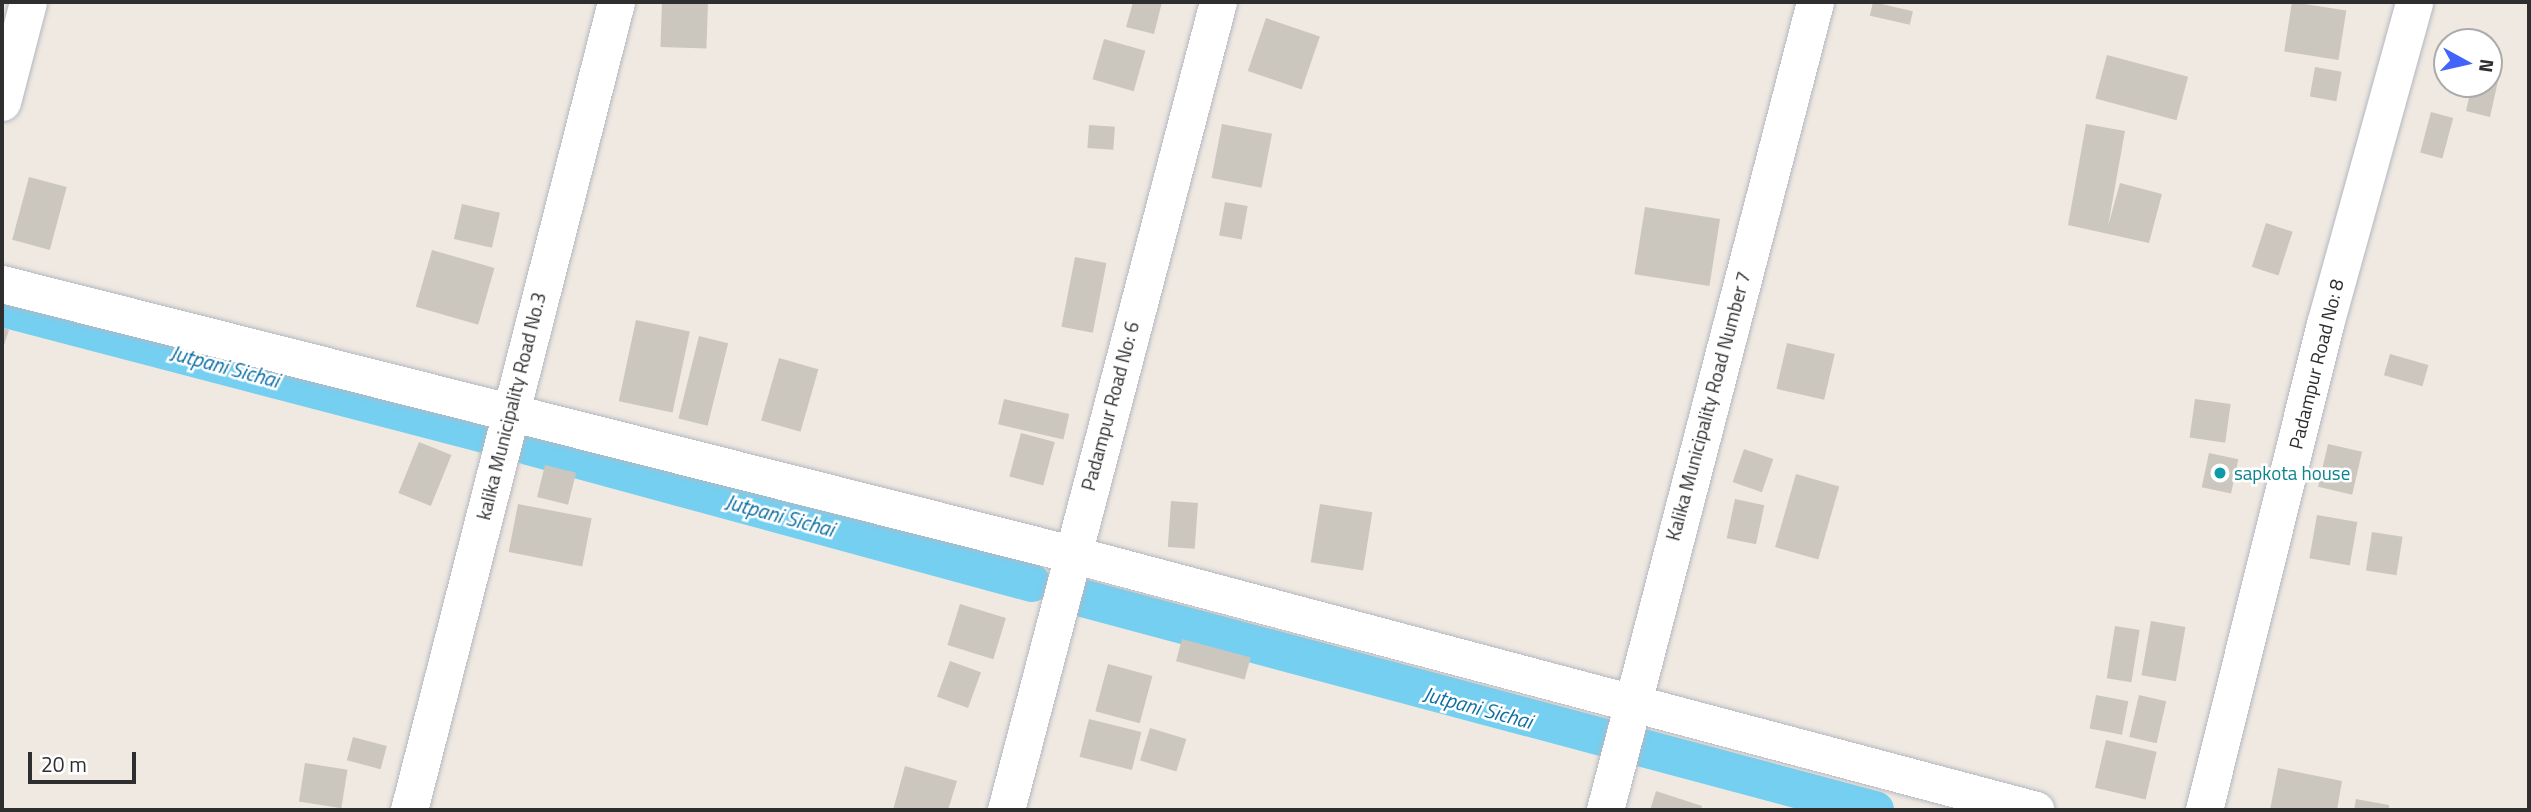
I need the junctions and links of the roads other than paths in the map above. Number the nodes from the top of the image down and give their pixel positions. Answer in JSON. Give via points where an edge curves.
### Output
{"nodes":[{"id":1,"x":28,"y":2,"type":"edge"},
{"id":2,"x":616,"y":2,"type":"edge"},
{"id":3,"x":1218,"y":2,"type":"edge"},
{"id":4,"x":1815,"y":2,"type":"edge"},
{"id":5,"x":2414,"y":2,"type":"edge"},
{"id":6,"x":2,"y":102,"type":"edge"},
{"id":7,"x":2,"y":284,"type":"edge"},
{"id":8,"x":509,"y":411,"type":"junction"},
{"id":9,"x":1071,"y":554,"type":"junction"},
{"id":10,"x":1629,"y":705,"type":"junction"},
{"id":11,"x":409,"y":810,"type":"edge"},
{"id":12,"x":1006,"y":810,"type":"edge"},
{"id":13,"x":1605,"y":810,"type":"edge"},
{"id":14,"x":2036,"y":810,"type":"edge"},
{"id":15,"x":2204,"y":810,"type":"edge"}],
"edges":[{"from":1,"to":6,"type":"street"},
{"from":2,"to":8,"type":"street","name":"kalika Municipality Road No.3"},
{"from":3,"to":9,"type":"street","name":"Padampur Road No: 6"},
{"from":4,"to":10,"type":"street","name":"Kalika Municipality Road Number 7"},
{"from":5,"to":15,"type":"street","name":"Padampur Road No: 8","via":[[2325,324]]},
{"from":7,"to":8,"type":"street"},
{"from":8,"to":9,"type":"street","via":[[787,487]]},
{"from":8,"to":11,"type":"street","name":"kalika Municipality Road No.3"},
{"from":9,"to":10,"type":"street"},
{"from":9,"to":12,"type":"street","name":"Padampur Road No: 6"},
{"from":10,"to":13,"type":"street","name":"Kalika Municipality Road Number 7"},
{"from":10,"to":14,"type":"street"}]}
